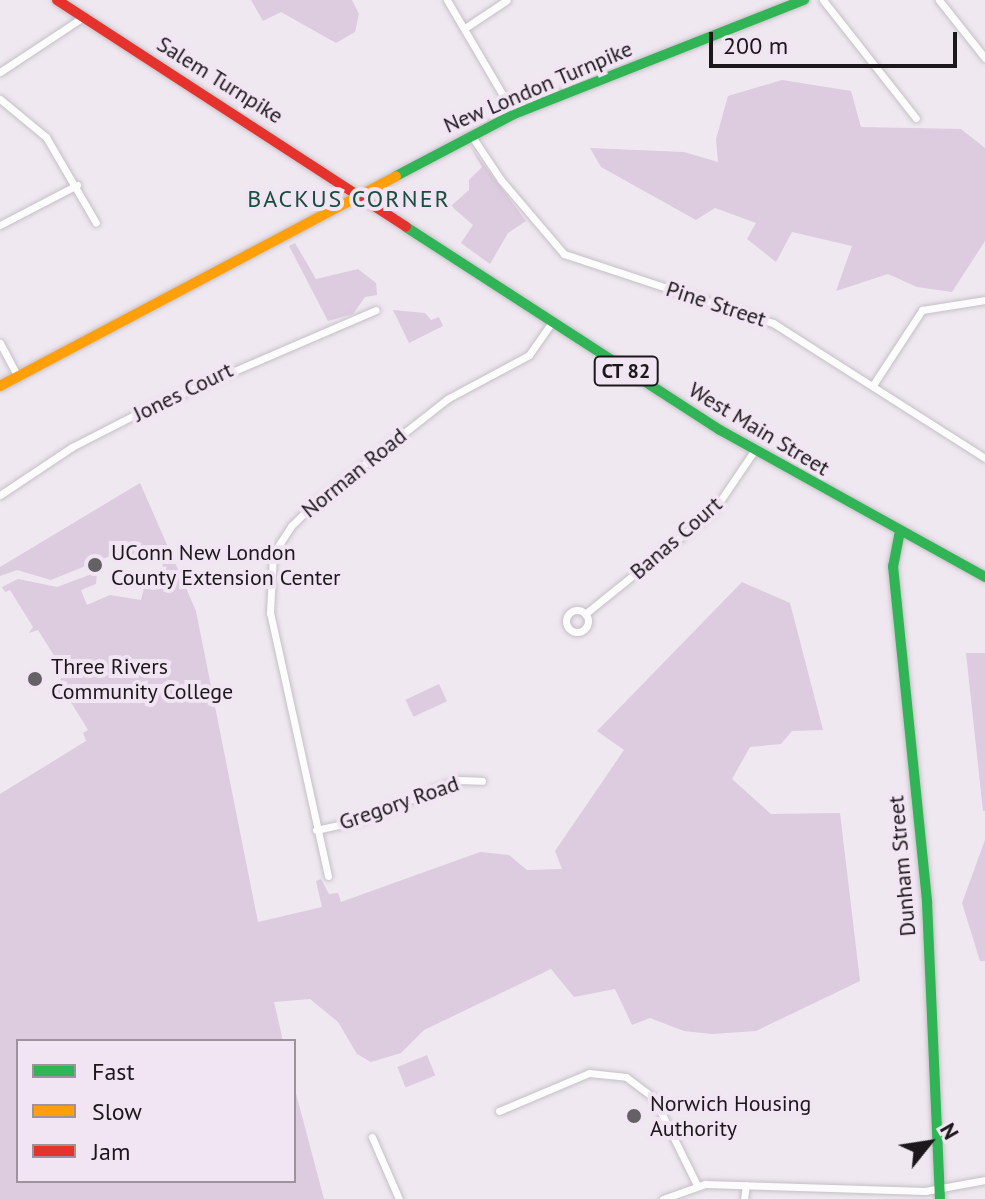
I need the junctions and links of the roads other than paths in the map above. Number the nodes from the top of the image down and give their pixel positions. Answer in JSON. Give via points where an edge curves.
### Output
{"nodes":[{"id":1,"x":57,"y":0,"type":"edge"},
{"id":2,"x":447,"y":0,"type":"edge"},
{"id":3,"x":507,"y":0,"type":"edge"},
{"id":4,"x":804,"y":0,"type":"edge"},
{"id":5,"x":823,"y":0,"type":"edge"},
{"id":6,"x":939,"y":0,"type":"edge"},
{"id":7,"x":83,"y":17,"type":"junction"},
{"id":8,"x":465,"y":28,"type":"junction"},
{"id":9,"x":985,"y":58,"type":"edge"},
{"id":10,"x":0,"y":72,"type":"edge"},
{"id":11,"x":0,"y":99,"type":"edge"},
{"id":12,"x":514,"y":114,"type":"junction"},
{"id":13,"x":916,"y":118,"type":"dead end"},
{"id":14,"x":471,"y":135,"type":"junction"},
{"id":15,"x":77,"y":185,"type":"junction"},
{"id":16,"x":361,"y":194,"type":"junction"},
{"id":17,"x":96,"y":223,"type":"dead end"},
{"id":18,"x":0,"y":225,"type":"edge"},
{"id":19,"x":985,"y":300,"type":"edge"},
{"id":20,"x":376,"y":310,"type":"dead end"},
{"id":21,"x":552,"y":322,"type":"junction"},
{"id":22,"x":0,"y":343,"type":"edge"},
{"id":23,"x":17,"y":375,"type":"junction"},
{"id":24,"x":873,"y":385,"type":"junction"},
{"id":25,"x":0,"y":386,"type":"edge"},
{"id":26,"x":754,"y":451,"type":"junction"},
{"id":27,"x":985,"y":458,"type":"edge"},
{"id":28,"x":0,"y":495,"type":"edge"},
{"id":29,"x":900,"y":531,"type":"junction"},
{"id":30,"x":985,"y":577,"type":"edge"},
{"id":31,"x":585,"y":614,"type":"dead end"},
{"id":32,"x":482,"y":781,"type":"dead end"},
{"id":33,"x":316,"y":830,"type":"junction"},
{"id":34,"x":328,"y":876,"type":"dead end"},
{"id":35,"x":499,"y":1111,"type":"dead end"},
{"id":36,"x":372,"y":1137,"type":"dead end"},
{"id":37,"x":985,"y":1180,"type":"edge"},
{"id":38,"x":697,"y":1185,"type":"junction"},
{"id":39,"x":746,"y":1185,"type":"junction"},
{"id":40,"x":940,"y":1194,"type":"edge"},
{"id":41,"x":399,"y":1199,"type":"edge"},
{"id":42,"x":663,"y":1199,"type":"edge"},
{"id":43,"x":744,"y":1199,"type":"edge"}],
"edges":[{"from":1,"to":7,"type":"main road","name":"Salem Turnpike","number":"CT 82"},
{"from":2,"to":8,"type":"street"},
{"from":3,"to":8,"type":"street"},
{"from":4,"to":12,"type":"main road","name":"New London Turnpike"},
{"from":5,"to":13,"type":"street"},
{"from":6,"to":9,"type":"street"},
{"from":7,"to":10,"type":"street"},
{"from":7,"to":16,"type":"main road","name":"Salem Turnpike","number":"CT 82"},
{"from":8,"to":12,"type":"street"},
{"from":11,"to":15,"type":"street","via":[[46,137]]},
{"from":12,"to":14,"type":"main road","name":"New London Turnpike"},
{"from":14,"to":16,"type":"main road","name":"New London Turnpike"},
{"from":14,"to":24,"type":"street","name":"Pine Street","via":[[501,180],[564,254],[773,323]]},
{"from":15,"to":17,"type":"street"},
{"from":15,"to":18,"type":"street"},
{"from":16,"to":21,"type":"main road","name":"West Main Street","number":"CT 82"},
{"from":16,"to":23,"type":"main road","name":"New London Turnpike"},
{"from":19,"to":24,"type":"street","via":[[922,310]]},
{"from":20,"to":28,"type":"street","name":"Jones Court","via":[[146,409],[72,447]]},
{"from":21,"to":26,"type":"main road","name":"West Main Street","number":"CT 82"},
{"from":21,"to":33,"type":"street","name":"Norman Road","via":[[529,355],[447,399],[315,503],[276,549],[268,582],[270,613]]},
{"from":22,"to":23,"type":"street"},
{"from":23,"to":25,"type":"main road","name":"New London Turnpike"},
{"from":24,"to":27,"type":"street","name":"Pine Street"},
{"from":26,"to":29,"type":"main road","name":"West Main Street","number":"CT 82"},
{"from":26,"to":31,"type":"street","name":"Banas Court","via":[[714,510]]},
{"from":29,"to":30,"type":"main road","name":"West Main Street","number":"CT 82"},
{"from":29,"to":40,"type":"main road","name":"Dunham Street","via":[[893,566],[926,891]]},
{"from":32,"to":33,"type":"street","name":"Gregory Road","via":[[457,780],[358,821]]},
{"from":33,"to":34,"type":"street","name":"Norman Road"},
{"from":35,"to":38,"type":"street","via":[[589,1073],[626,1077],[654,1098]]},
{"from":36,"to":41,"type":"street"},
{"from":37,"to":40,"type":"street"},
{"from":38,"to":39,"type":"street"},
{"from":38,"to":42,"type":"street"},
{"from":39,"to":40,"type":"street"},
{"from":39,"to":43,"type":"street"}]}
